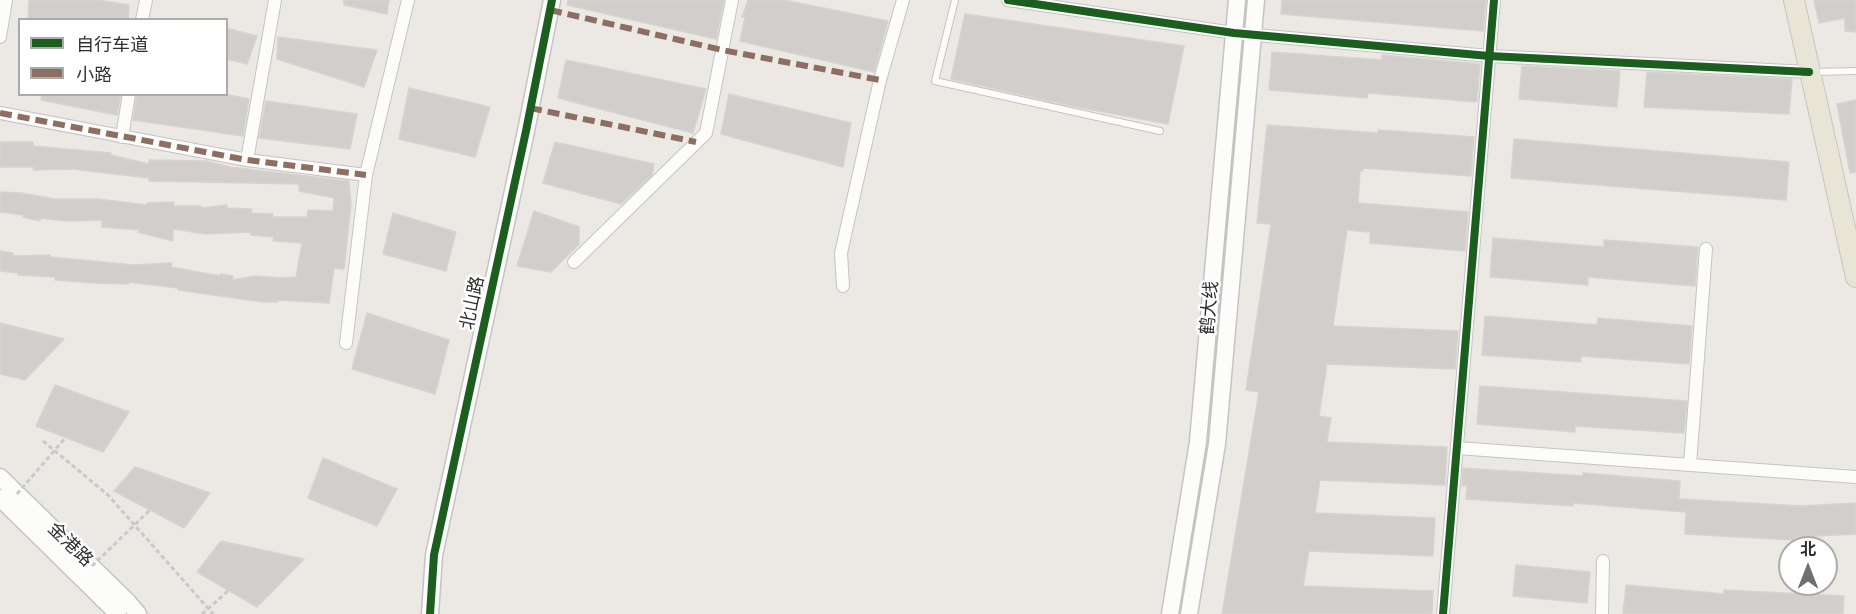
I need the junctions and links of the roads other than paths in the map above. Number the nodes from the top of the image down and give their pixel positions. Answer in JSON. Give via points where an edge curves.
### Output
{"nodes":[{"id":1,"x":146,"y":0,"type":"edge"},
{"id":2,"x":274,"y":0,"type":"edge"},
{"id":3,"x":408,"y":0,"type":"edge"},
{"id":4,"x":552,"y":0,"type":"edge"},
{"id":5,"x":732,"y":0,"type":"edge"},
{"id":6,"x":903,"y":0,"type":"edge"},
{"id":7,"x":955,"y":0,"type":"edge"},
{"id":8,"x":1008,"y":0,"type":"edge"},
{"id":9,"x":1237,"y":0,"type":"edge"},
{"id":10,"x":1256,"y":0,"type":"edge"},
{"id":11,"x":1494,"y":0,"type":"edge"},
{"id":12,"x":1794,"y":0,"type":"edge"},
{"id":13,"x":4,"y":1,"type":"edge"},
{"id":14,"x":142,"y":18,"type":"edge"},
{"id":15,"x":1234,"y":33,"type":"junction"},
{"id":16,"x":1253,"y":34,"type":"junction"},
{"id":17,"x":0,"y":37,"type":"edge"},
{"id":18,"x":1489,"y":56,"type":"junction"},
{"id":19,"x":1856,"y":71,"type":"edge"},
{"id":20,"x":1809,"y":72,"type":"junction"},
{"id":21,"x":129,"y":96,"type":"edge"},
{"id":22,"x":0,"y":113,"type":"edge"},
{"id":23,"x":1160,"y":131,"type":"dead end"},
{"id":24,"x":122,"y":137,"type":"junction"},
{"id":25,"x":247,"y":160,"type":"junction"},
{"id":26,"x":366,"y":175,"type":"junction"},
{"id":27,"x":1706,"y":249,"type":"dead end"},
{"id":28,"x":574,"y":262,"type":"dead end"},
{"id":29,"x":1856,"y":277,"type":"edge"},
{"id":30,"x":843,"y":286,"type":"dead end"},
{"id":31,"x":346,"y":343,"type":"dead end"},
{"id":32,"x":1457,"y":448,"type":"junction"},
{"id":33,"x":1690,"y":465,"type":"junction"},
{"id":34,"x":0,"y":477,"type":"edge"},
{"id":35,"x":1856,"y":477,"type":"edge"},
{"id":36,"x":0,"y":498,"type":"edge"},
{"id":37,"x":1603,"y":561,"type":"dead end"},
{"id":38,"x":118,"y":614,"type":"edge"},
{"id":39,"x":138,"y":614,"type":"edge"},
{"id":40,"x":430,"y":614,"type":"edge"},
{"id":41,"x":1170,"y":614,"type":"edge"},
{"id":42,"x":1190,"y":614,"type":"edge"},
{"id":43,"x":1443,"y":614,"type":"edge"},
{"id":44,"x":1602,"y":614,"type":"edge"}],
"edges":[{"from":1,"to":14,"type":"street"},
{"from":2,"to":25,"type":"street"},
{"from":3,"to":26,"type":"street"},
{"from":4,"to":40,"type":"main road","name":"北山路","via":[[434,555]]},
{"from":5,"to":28,"type":"street","via":[[706,133]]},
{"from":6,"to":30,"type":"street","via":[[880,80],[841,253]]},
{"from":7,"to":23,"type":"lane","via":[[935,81]]},
{"from":8,"to":15,"type":"street"},
{"from":9,"to":15,"type":"main road","name":"鹤大线"},
{"from":10,"to":16,"type":"main road","name":"鹤大线"},
{"from":11,"to":18,"type":"street"},
{"from":12,"to":20,"type":"main road"},
{"from":13,"to":17,"type":"street"},
{"from":15,"to":16,"type":"street"},
{"from":15,"to":41,"type":"main road","name":"鹤大线","via":[[1198,442]]},
{"from":16,"to":18,"type":"street"},
{"from":16,"to":42,"type":"main road","name":"鹤大线","via":[[1217,444]]},
{"from":18,"to":20,"type":"street"},
{"from":18,"to":32,"type":"street"},
{"from":19,"to":20,"type":"lane"},
{"from":20,"to":29,"type":"main road"},
{"from":21,"to":24,"type":"street"},
{"from":22,"to":24,"type":"street"},
{"from":24,"to":25,"type":"street"},
{"from":25,"to":26,"type":"street"},
{"from":26,"to":31,"type":"street"},
{"from":27,"to":33,"type":"street"},
{"from":32,"to":33,"type":"street"},
{"from":32,"to":43,"type":"street"},
{"from":33,"to":35,"type":"street"},
{"from":34,"to":39,"type":"main road","name":"金港路"},
{"from":36,"to":38,"type":"main road","name":"金港路"},
{"from":37,"to":44,"type":"street"}]}
